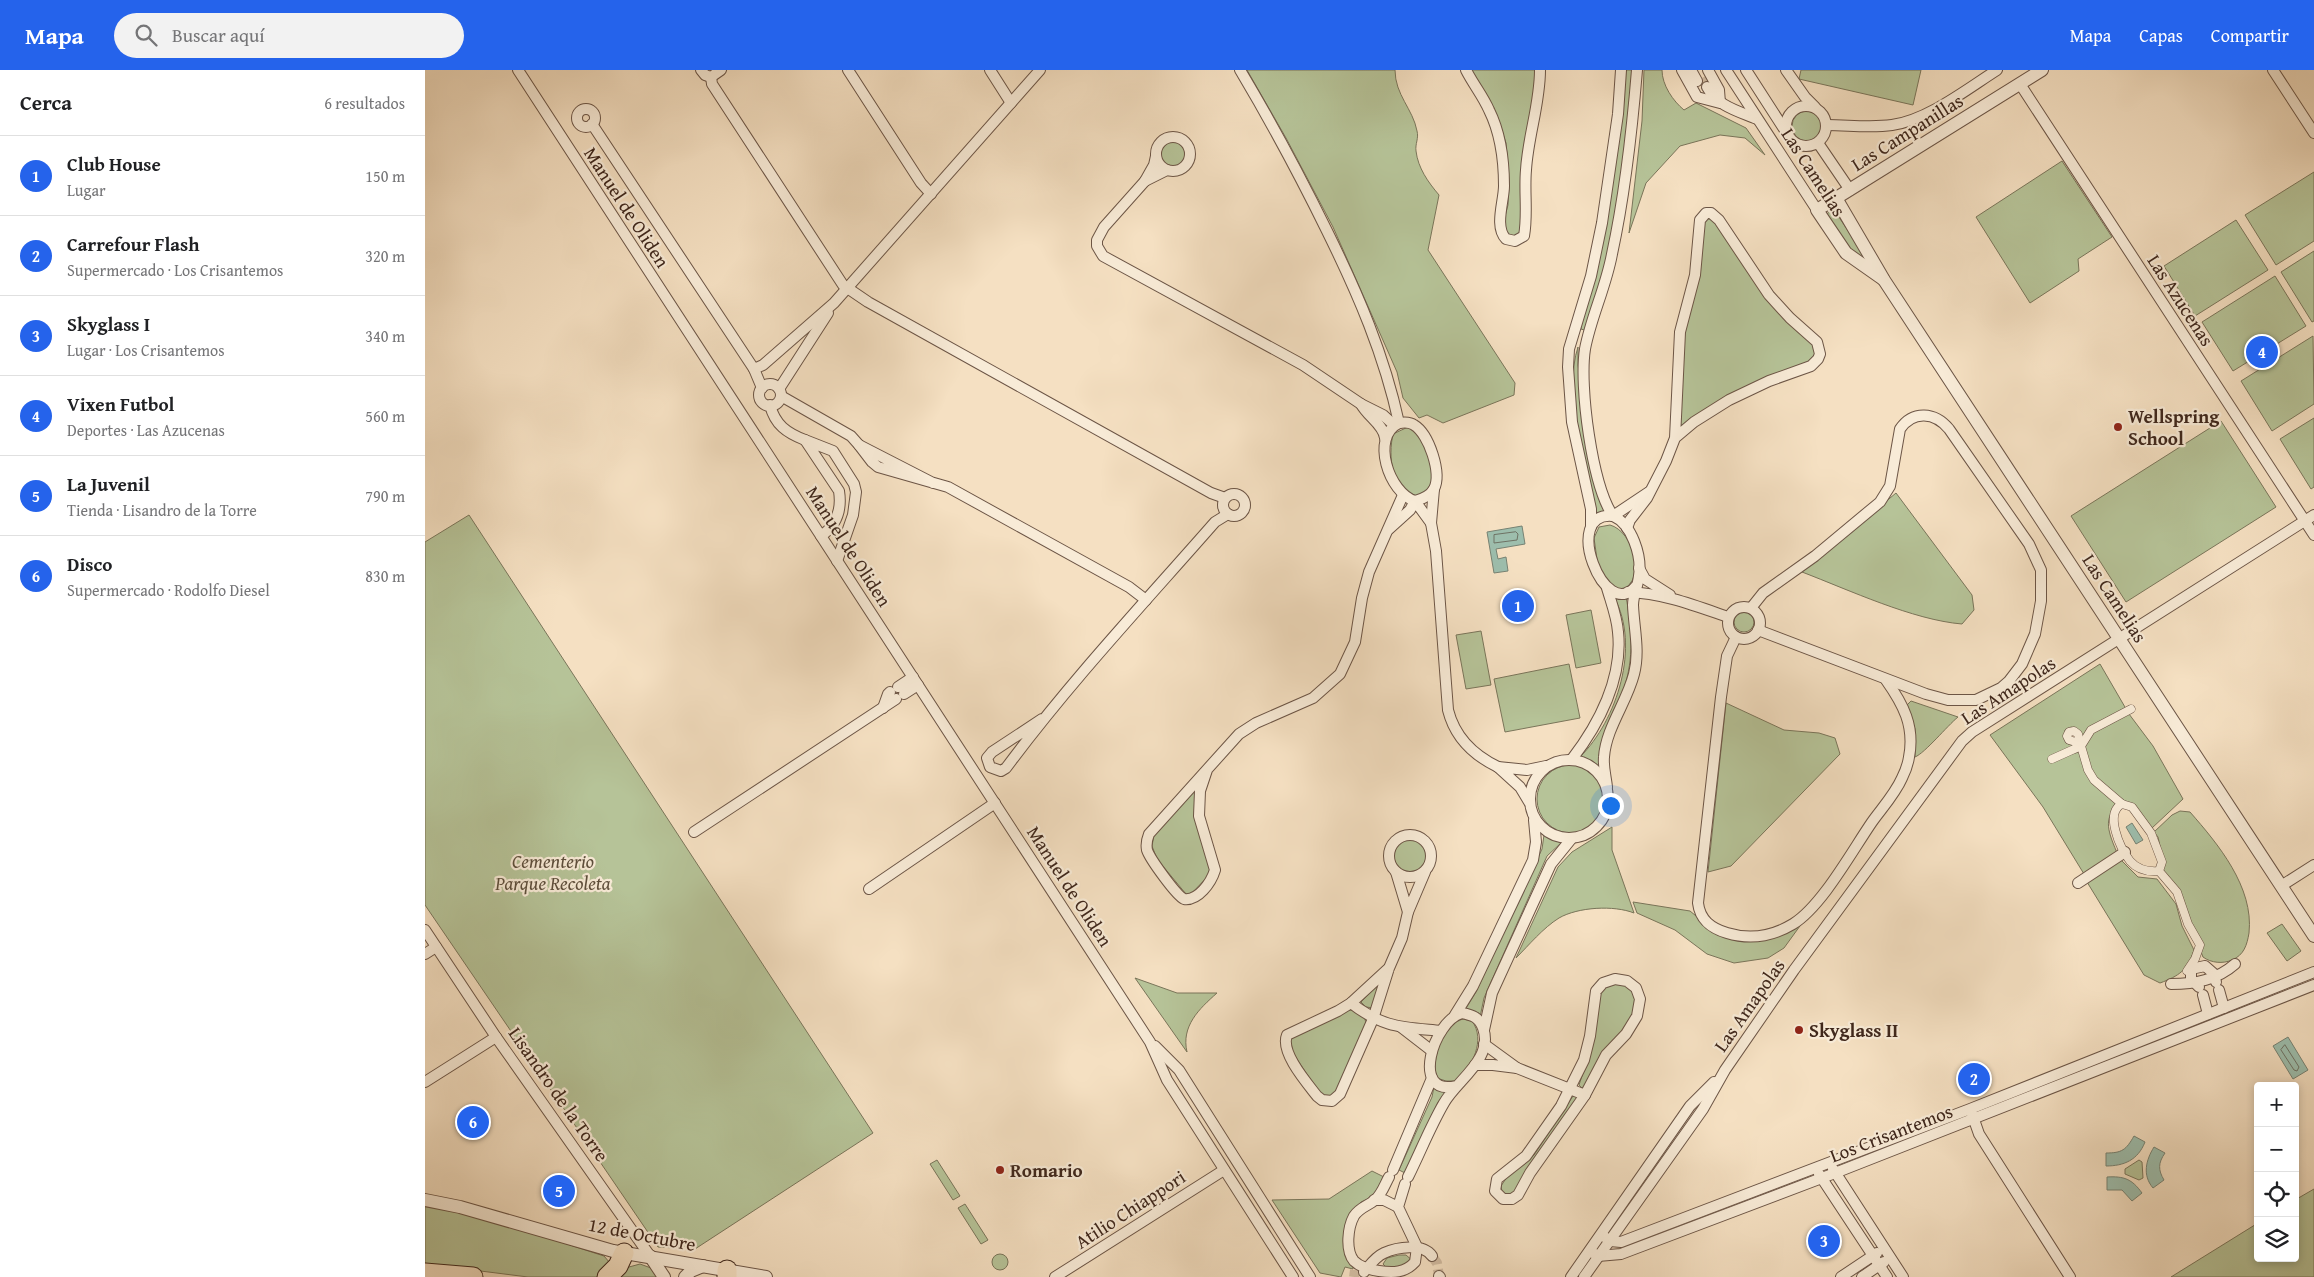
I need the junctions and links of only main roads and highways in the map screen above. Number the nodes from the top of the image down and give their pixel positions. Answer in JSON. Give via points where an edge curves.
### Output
{"nodes":[{"id":1,"x":624,"y":1253,"type":"road end"},
{"id":2,"x":425,"y":1273,"type":"edge"},
{"id":3,"x":473,"y":1277,"type":"edge"},
{"id":4,"x":607,"y":1277,"type":"edge"}],
"edges":[{"from":1,"to":4,"type":"highway","via":[[618,1266]]},
{"from":2,"to":3,"type":"highway"}]}
